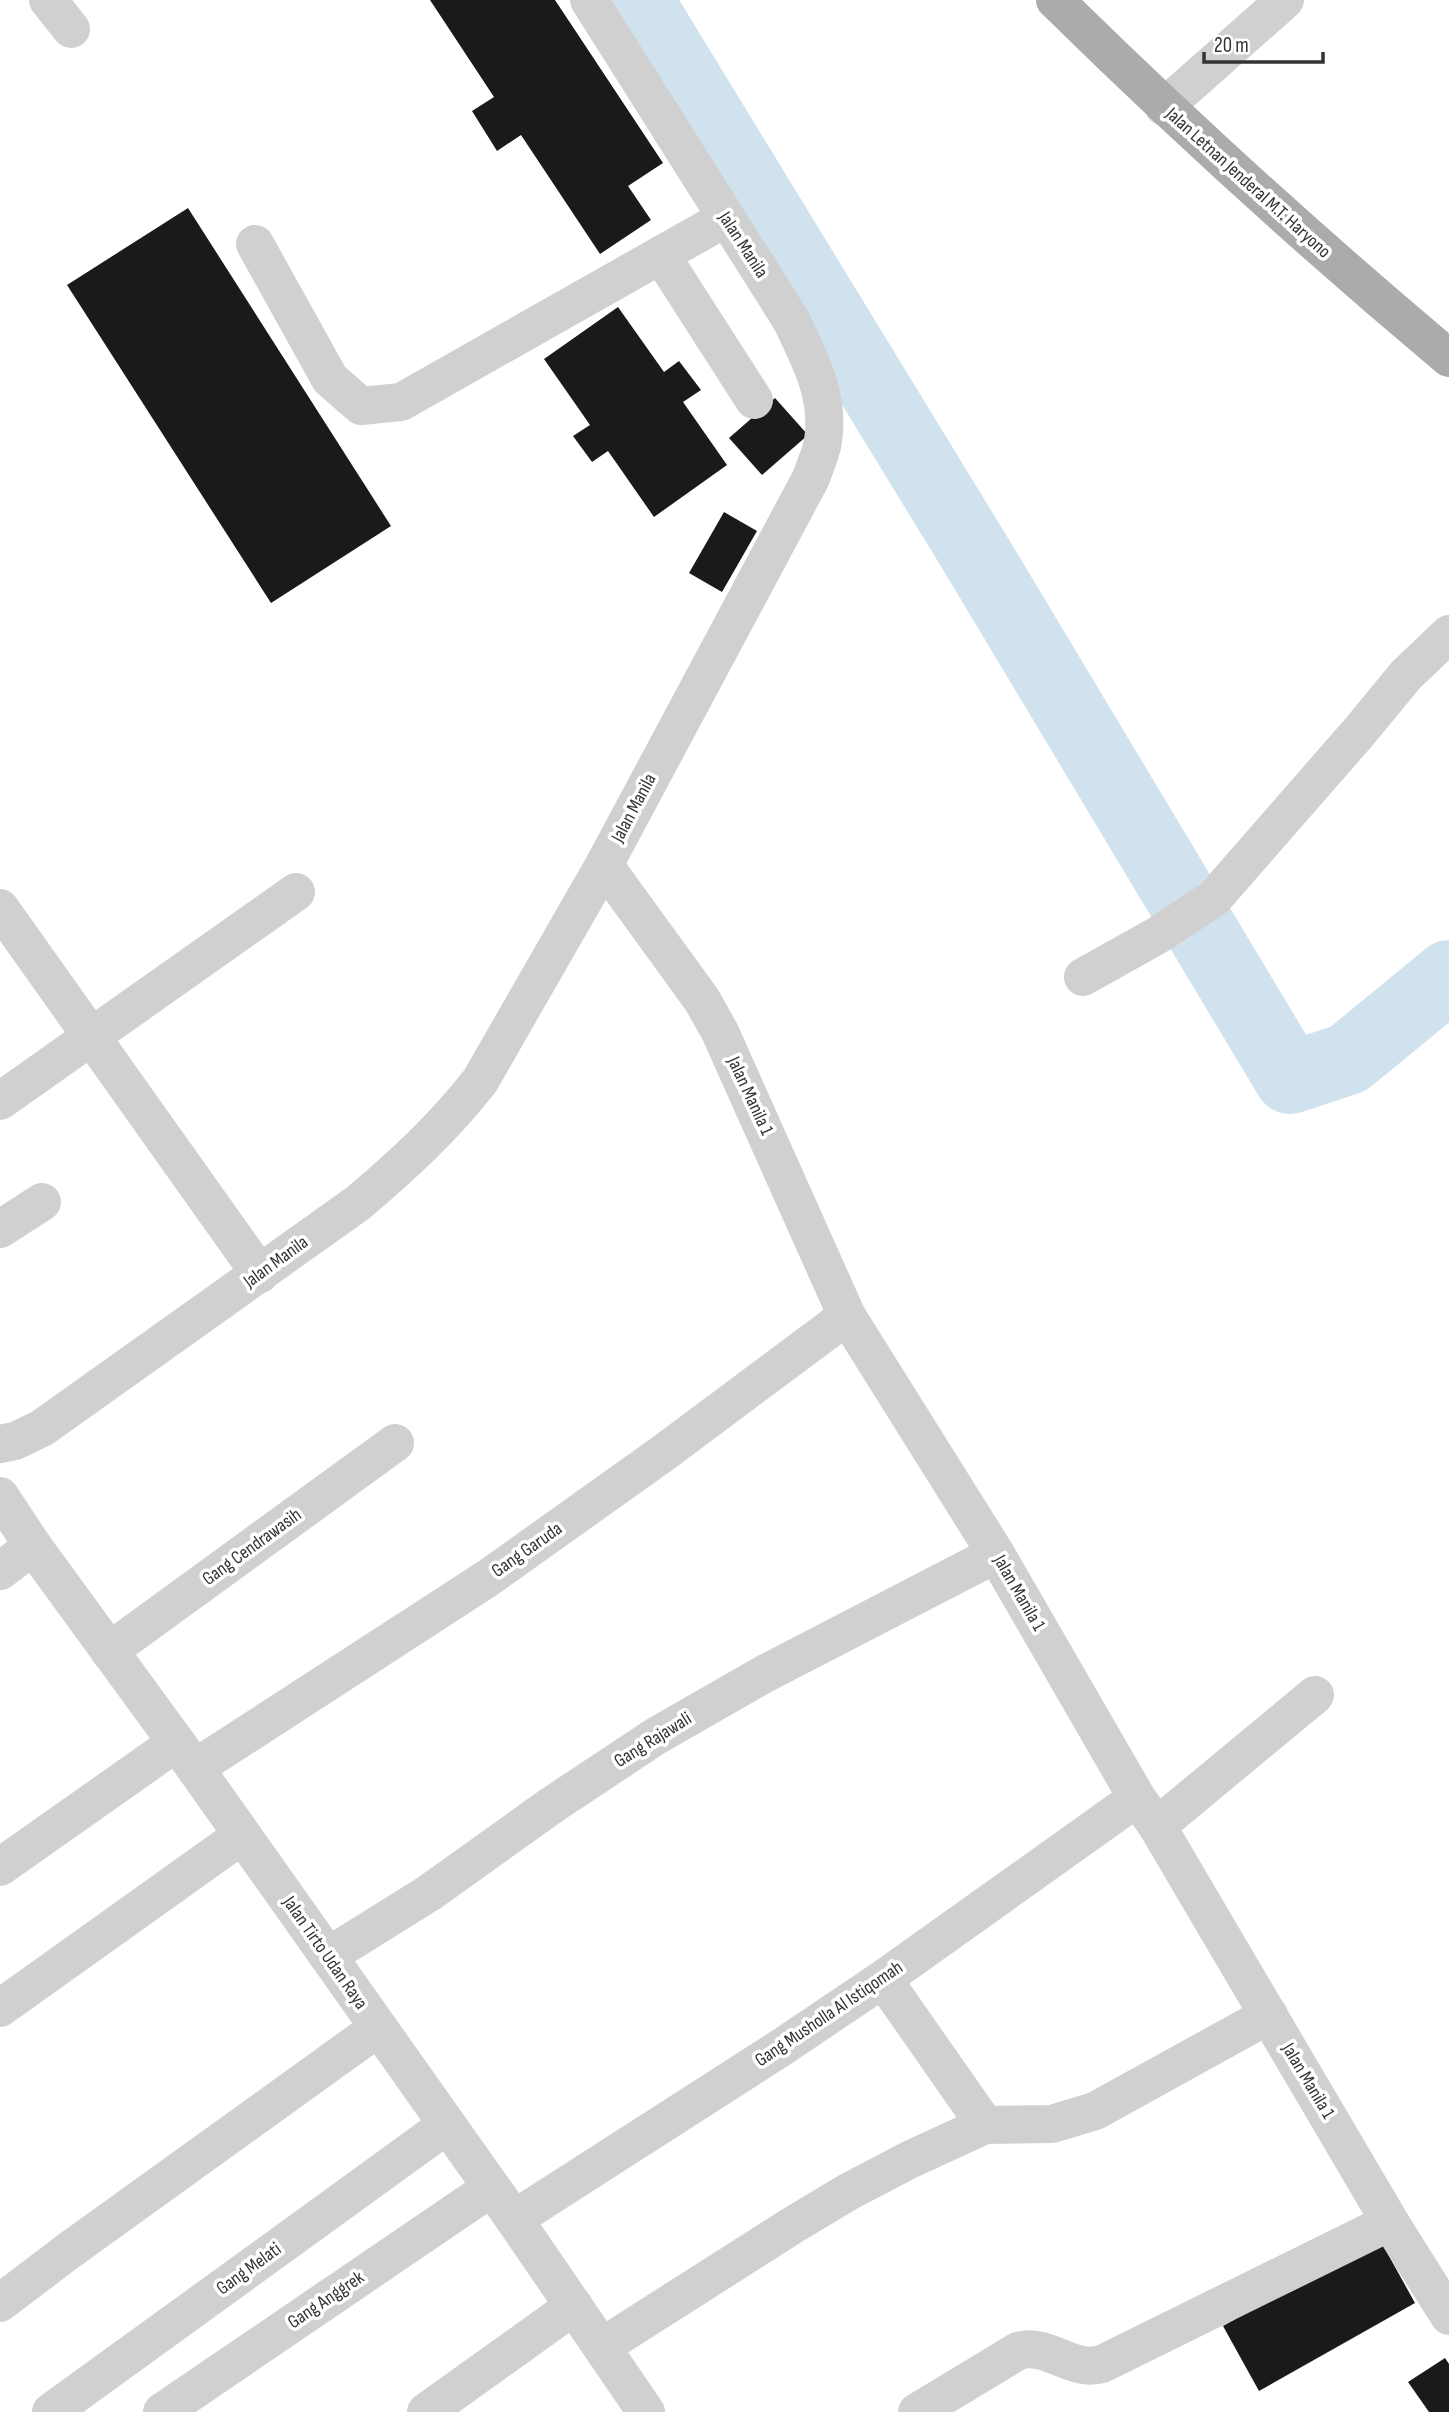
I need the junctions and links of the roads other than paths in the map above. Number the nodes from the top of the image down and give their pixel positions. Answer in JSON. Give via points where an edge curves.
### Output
{"nodes":[{"id":1,"x":589,"y":0,"type":"edge"},
{"id":2,"x":1055,"y":0,"type":"edge"},
{"id":3,"x":1285,"y":0,"type":"edge"},
{"id":4,"x":1164,"y":107,"type":"junction"},
{"id":5,"x":726,"y":218,"type":"junction"},
{"id":6,"x":256,"y":244,"type":"dead end"},
{"id":7,"x":661,"y":255,"type":"junction"},
{"id":8,"x":1449,"y":358,"type":"edge"},
{"id":9,"x":754,"y":400,"type":"dead end"},
{"id":10,"x":1449,"y":634,"type":"edge"},
{"id":11,"x":604,"y":865,"type":"junction"},
{"id":12,"x":296,"y":892,"type":"dead end"},
{"id":13,"x":0,"y":908,"type":"edge"},
{"id":14,"x":1083,"y":977,"type":"dead end"},
{"id":15,"x":93,"y":1037,"type":"junction"},
{"id":16,"x":0,"y":1101,"type":"edge"},
{"id":17,"x":42,"y":1202,"type":"dead end"},
{"id":18,"x":0,"y":1228,"type":"edge"},
{"id":19,"x":260,"y":1274,"type":"junction"},
{"id":20,"x":848,"y":1316,"type":"junction"},
{"id":21,"x":395,"y":1443,"type":"dead end"},
{"id":22,"x":0,"y":1444,"type":"edge"},
{"id":23,"x":0,"y":1496,"type":"edge"},
{"id":24,"x":33,"y":1546,"type":"junction"},
{"id":25,"x":996,"y":1554,"type":"junction"},
{"id":26,"x":0,"y":1571,"type":"edge"},
{"id":27,"x":109,"y":1651,"type":"junction"},
{"id":28,"x":1315,"y":1695,"type":"dead end"},
{"id":29,"x":186,"y":1756,"type":"junction"},
{"id":30,"x":1147,"y":1812,"type":"junction"},
{"id":31,"x":242,"y":1836,"type":"junction"},
{"id":32,"x":0,"y":1867,"type":"edge"},
{"id":33,"x":328,"y":1956,"type":"junction"},
{"id":34,"x":883,"y":1979,"type":"junction"},
{"id":35,"x":0,"y":2008,"type":"edge"},
{"id":36,"x":1269,"y":2015,"type":"junction"},
{"id":37,"x":378,"y":2028,"type":"junction"},
{"id":38,"x":447,"y":2124,"type":"junction"},
{"id":39,"x":985,"y":2125,"type":"junction"},
{"id":40,"x":491,"y":2188,"type":"junction"},
{"id":41,"x":514,"y":2219,"type":"junction"},
{"id":42,"x":1390,"y":2222,"type":"junction"},
{"id":43,"x":0,"y":2303,"type":"edge"},
{"id":44,"x":574,"y":2306,"type":"junction"},
{"id":45,"x":1449,"y":2316,"type":"edge"},
{"id":46,"x":603,"y":2346,"type":"junction"},
{"id":47,"x":51,"y":2412,"type":"edge"},
{"id":48,"x":162,"y":2412,"type":"edge"},
{"id":49,"x":426,"y":2412,"type":"edge"},
{"id":50,"x":646,"y":2412,"type":"edge"},
{"id":51,"x":917,"y":2412,"type":"edge"}],
"edges":[{"from":1,"to":5,"type":"street","name":"Jalan Manila"},
{"from":2,"to":4,"type":"main road","name":"Jalan Letnan Jenderal M.T. Haryono"},
{"from":3,"to":4,"type":"street"},
{"from":4,"to":8,"type":"main road","name":"Jalan Letnan Jenderal M.T. Haryono"},
{"from":5,"to":7,"type":"street"},
{"from":5,"to":11,"type":"street","name":"Jalan Manila","via":[[791,320],[812,363],[825,405],[823,442],[811,478]]},
{"from":6,"to":7,"type":"street","via":[[330,379],[361,406],[401,402]]},
{"from":7,"to":9,"type":"street"},
{"from":10,"to":14,"type":"street","via":[[1406,675],[1214,898]]},
{"from":11,"to":19,"type":"street","name":"Jalan Manila","via":[[481,1081],[457,1110],[358,1203]]},
{"from":11,"to":20,"type":"street","name":"Jalan Manila 1","via":[[720,1032]]},
{"from":12,"to":15,"type":"street"},
{"from":13,"to":15,"type":"street"},
{"from":15,"to":16,"type":"street"},
{"from":15,"to":19,"type":"street"},
{"from":17,"to":18,"type":"street"},
{"from":19,"to":22,"type":"street","name":"Jalan Manila","via":[[42,1428]]},
{"from":20,"to":25,"type":"street","name":"Jalan Manila 1"},
{"from":20,"to":29,"type":"street","name":"Gang Garuda","via":[[488,1578]]},
{"from":21,"to":27,"type":"street","name":"Gang Cendrawasih"},
{"from":23,"to":24,"type":"street","name":"Jalan Tirto Udan Raya"},
{"from":24,"to":26,"type":"street"},
{"from":24,"to":27,"type":"street","name":"Jalan Tirto Udan Raya"},
{"from":25,"to":30,"type":"street","name":"Jalan Manila 1"},
{"from":25,"to":33,"type":"street","name":"Gang Rajawali","via":[[766,1673],[656,1736],[429,1893]]},
{"from":27,"to":29,"type":"street","name":"Jalan Tirto Udan Raya"},
{"from":28,"to":30,"type":"street","name":"Gang Musholla Al Istiqomah"},
{"from":29,"to":31,"type":"street","name":"Jalan Tirto Udan Raya"},
{"from":29,"to":32,"type":"street","name":"Gang Garuda"},
{"from":30,"to":34,"type":"street","name":"Gang Musholla Al Istiqomah"},
{"from":30,"to":36,"type":"street","name":"Jalan Manila 1"},
{"from":31,"to":33,"type":"street","name":"Jalan Tirto Udan Raya"},
{"from":31,"to":35,"type":"street"},
{"from":33,"to":37,"type":"street","name":"Jalan Tirto Udan Raya"},
{"from":34,"to":39,"type":"street"},
{"from":34,"to":41,"type":"street","name":"Gang Musholla Al Istiqomah"},
{"from":36,"to":39,"type":"street","via":[[1095,2111],[1052,2124]]},
{"from":36,"to":42,"type":"street","name":"Jalan Manila 1"},
{"from":37,"to":38,"type":"street","name":"Jalan Tirto Udan Raya"},
{"from":37,"to":43,"type":"street"},
{"from":38,"to":40,"type":"street","name":"Jalan Tirto Udan Raya"},
{"from":38,"to":47,"type":"street","name":"Gang Melati"},
{"from":39,"to":46,"type":"street","via":[[848,2192]]},
{"from":40,"to":41,"type":"street","name":"Jalan Tirto Udan Raya"},
{"from":40,"to":48,"type":"street","name":"Gang Anggrek"},
{"from":41,"to":44,"type":"street","name":"Jalan Tirto Udan Raya"},
{"from":42,"to":45,"type":"street","name":"Jalan Manila 1"},
{"from":42,"to":51,"type":"street","via":[[1102,2364],[1077,2365],[1044,2351],[1018,2351]]},
{"from":44,"to":46,"type":"street","name":"Jalan Tirto Udan Raya"},
{"from":44,"to":49,"type":"street"},
{"from":46,"to":50,"type":"street","name":"Jalan Tirto Udan Raya"}]}
